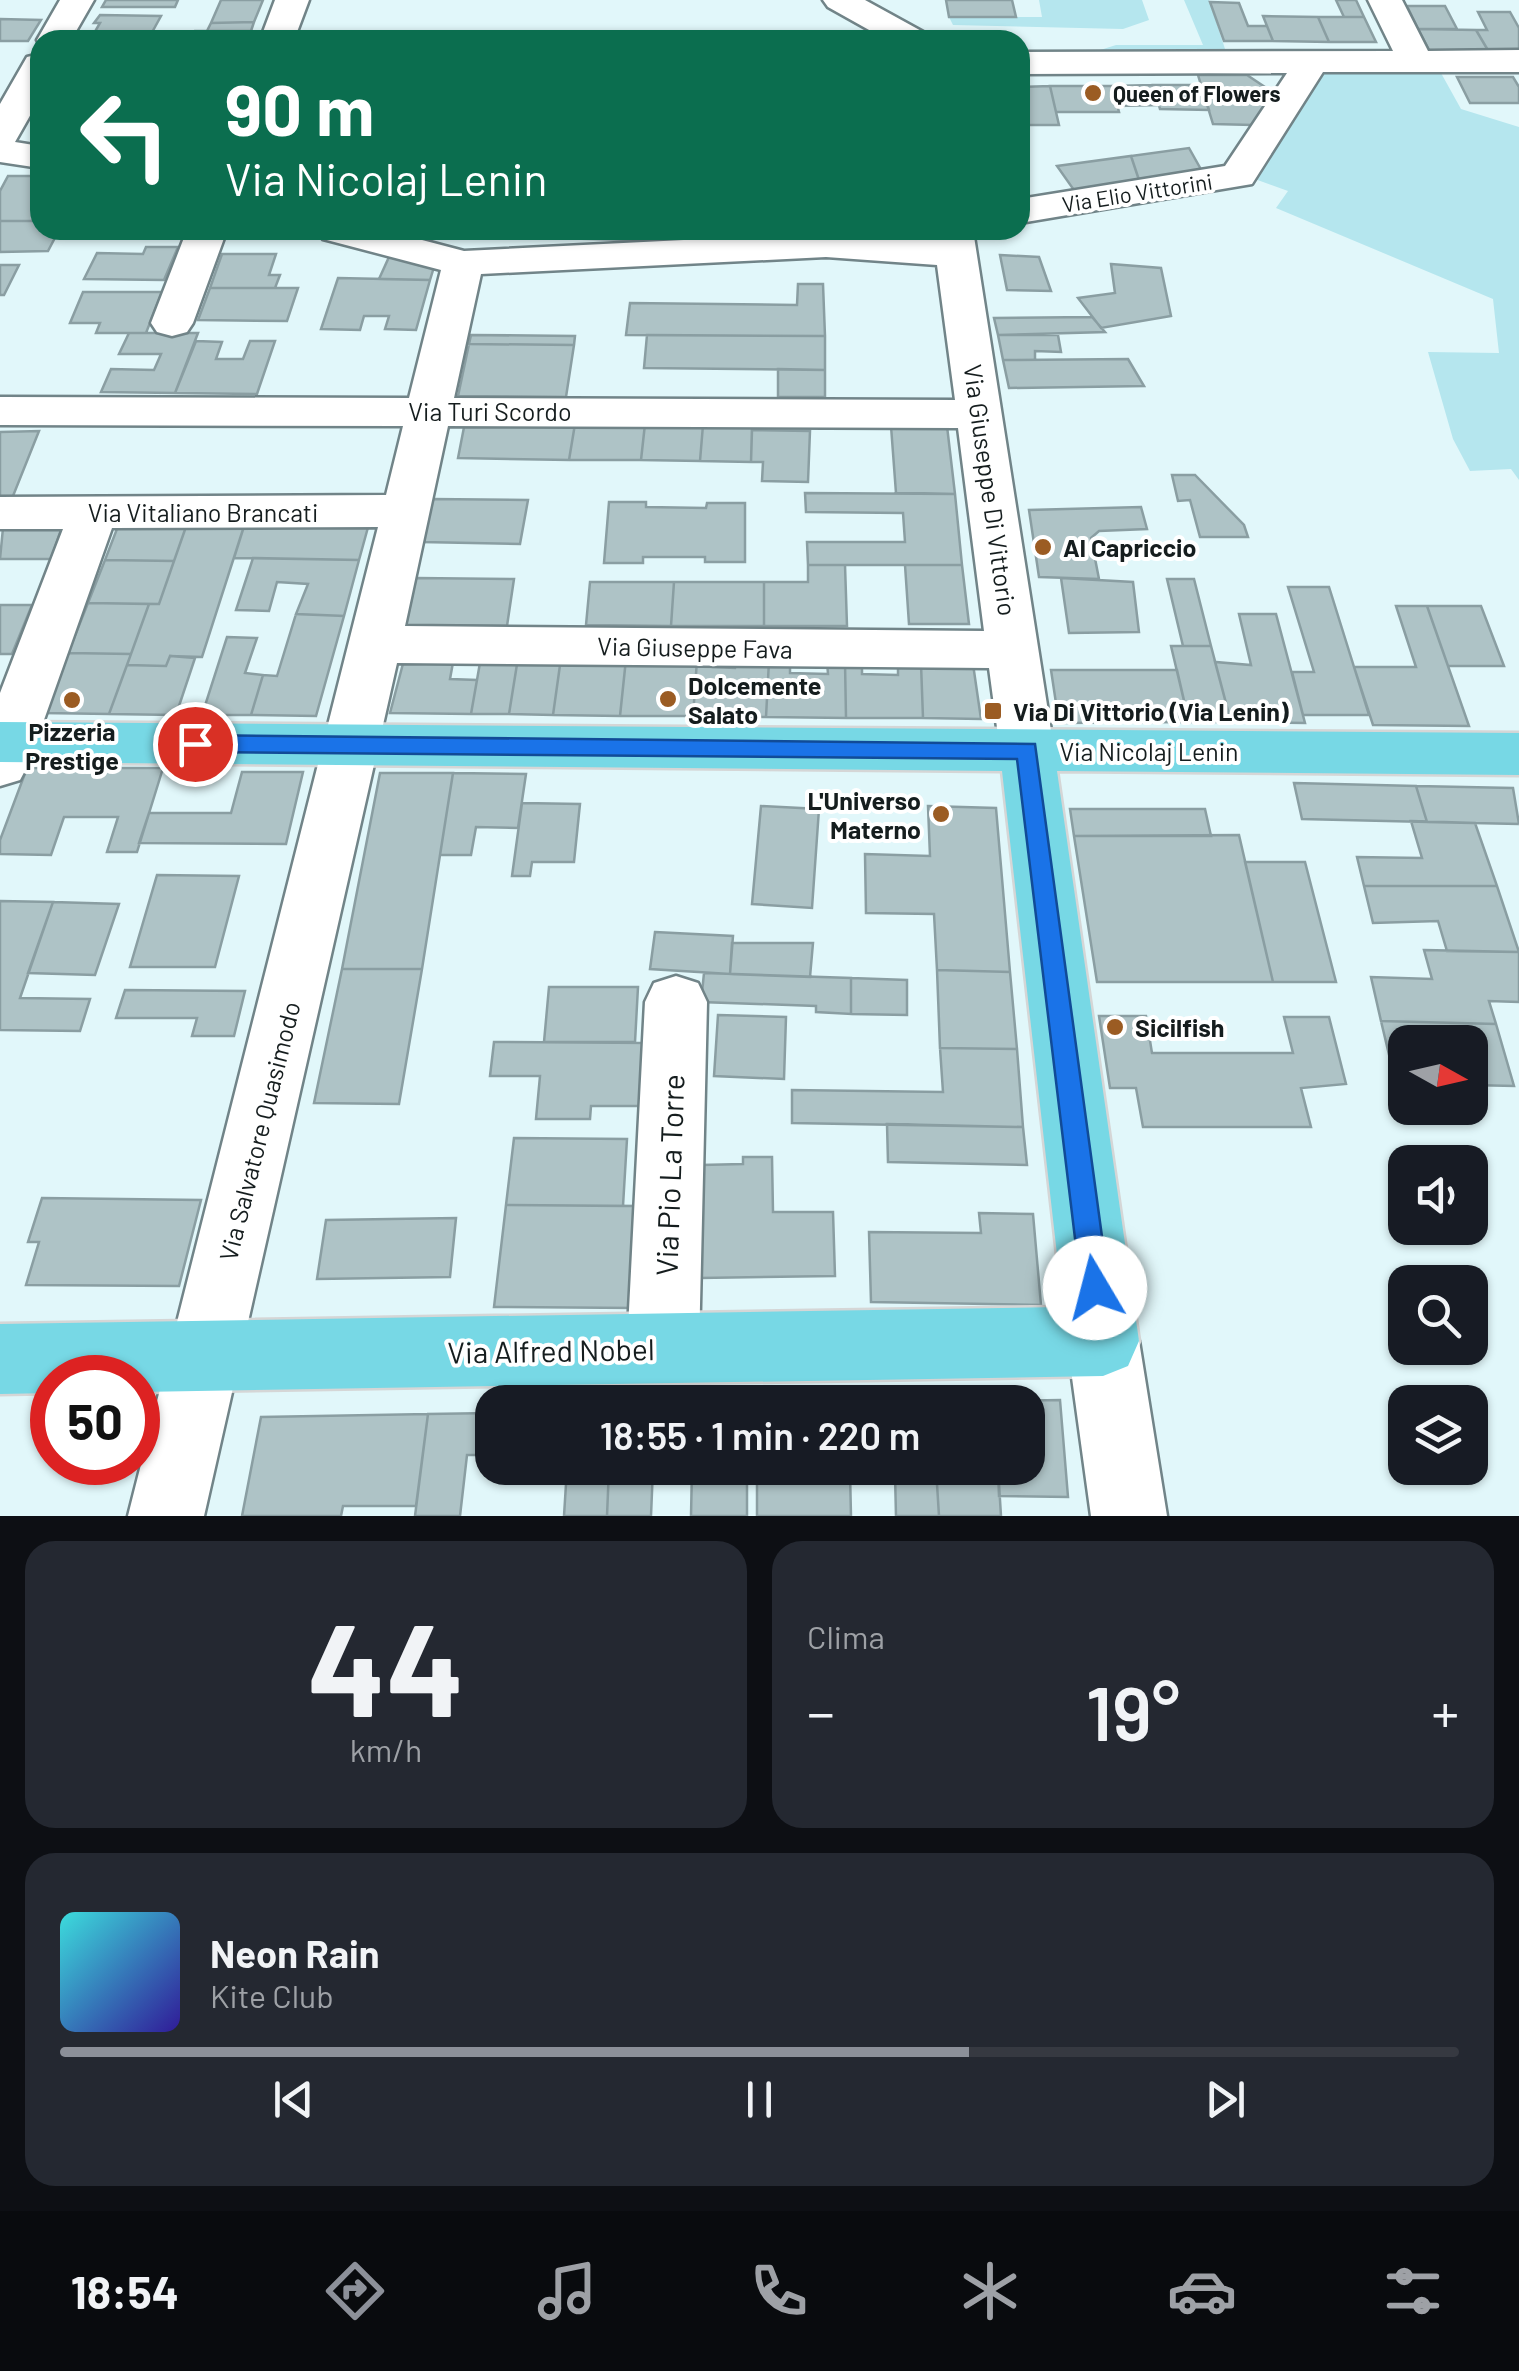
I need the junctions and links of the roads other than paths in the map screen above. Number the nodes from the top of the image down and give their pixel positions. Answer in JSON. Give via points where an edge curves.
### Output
{"nodes":[{"id":1,"x":78,"y":0,"type":"edge"},
{"id":2,"x":292,"y":0,"type":"edge"},
{"id":3,"x":840,"y":0,"type":"edge"},
{"id":4,"x":1385,"y":0,"type":"edge"},
{"id":5,"x":60,"y":30,"type":"edge"},
{"id":6,"x":282,"y":30,"type":"edge"},
{"id":7,"x":895,"y":30,"type":"edge"},
{"id":8,"x":1312,"y":60,"type":"junction"},
{"id":9,"x":1416,"y":60,"type":"junction"},
{"id":10,"x":1519,"y":61,"type":"edge"},
{"id":11,"x":1030,"y":63,"type":"edge"},
{"id":12,"x":30,"y":83,"type":"edge"},
{"id":13,"x":0,"y":137,"type":"edge"},
{"id":14,"x":0,"y":151,"type":"edge"},
{"id":15,"x":30,"y":156,"type":"edge"},
{"id":16,"x":1030,"y":208,"type":"edge"},
{"id":17,"x":202,"y":240,"type":"edge"},
{"id":18,"x":376,"y":240,"type":"edge"},
{"id":19,"x":954,"y":242,"type":"edge"},
{"id":20,"x":463,"y":263,"type":"junction"},
{"id":21,"x":172,"y":324,"type":"dead end"},
{"id":22,"x":429,"y":411,"type":"junction"},
{"id":23,"x":0,"y":412,"type":"edge"},
{"id":24,"x":980,"y":414,"type":"junction"},
{"id":25,"x":94,"y":512,"type":"junction"},
{"id":26,"x":406,"y":512,"type":"junction"},
{"id":27,"x":0,"y":513,"type":"edge"},
{"id":28,"x":376,"y":644,"type":"junction"},
{"id":29,"x":1014,"y":650,"type":"junction"},
{"id":30,"x":352,"y":745,"type":"junction"},
{"id":31,"x":3,"y":750,"type":"edge"},
{"id":32,"x":1027,"y":750,"type":"junction"},
{"id":33,"x":1519,"y":754,"type":"edge"},
{"id":34,"x":676,"y":1002,"type":"dead end"},
{"id":35,"x":1102,"y":1341,"type":"junction"},
{"id":36,"x":662,"y":1348,"type":"junction"},
{"id":37,"x":204,"y":1356,"type":"junction"},
{"id":38,"x":0,"y":1359,"type":"edge"},
{"id":39,"x":166,"y":1516,"type":"edge"},
{"id":40,"x":1129,"y":1516,"type":"edge"}],
"edges":[{"from":1,"to":5,"type":"street"},
{"from":2,"to":6,"type":"street"},
{"from":3,"to":7,"type":"street"},
{"from":4,"to":9,"type":"street"},
{"from":8,"to":9,"type":"street"},
{"from":8,"to":11,"type":"street"},
{"from":8,"to":16,"type":"street","name":"Via Elio Vittorini","via":[[1238,176]]},
{"from":9,"to":10,"type":"street"},
{"from":12,"to":13,"type":"street"},
{"from":14,"to":15,"type":"street"},
{"from":17,"to":21,"type":"street"},
{"from":18,"to":20,"type":"street"},
{"from":19,"to":20,"type":"street"},
{"from":19,"to":24,"type":"street","name":"Via Giuseppe Di Vittorio"},
{"from":20,"to":22,"type":"street","name":"Via Salvatore Quasimodo"},
{"from":22,"to":23,"type":"street","name":"Via Turi Scordo"},
{"from":22,"to":24,"type":"street","name":"Via Turi Scordo"},
{"from":22,"to":26,"type":"street","name":"Via Salvatore Quasimodo"},
{"from":24,"to":29,"type":"street","name":"Via Giuseppe Di Vittorio"},
{"from":25,"to":26,"type":"street","name":"Via Vitaliano Brancati"},
{"from":25,"to":27,"type":"street","name":"Via Vitaliano Brancati"},
{"from":25,"to":31,"type":"street"},
{"from":26,"to":28,"type":"street","name":"Via Salvatore Quasimodo"},
{"from":28,"to":29,"type":"street","name":"Via Giuseppe Fava"},
{"from":28,"to":30,"type":"street","name":"Via Salvatore Quasimodo"},
{"from":29,"to":32,"type":"street","name":"Via Giuseppe Di Vittorio"},
{"from":30,"to":31,"type":"main road","name":"Via Nicolaj Lenin"},
{"from":30,"to":32,"type":"main road","name":"Via Nicolaj Lenin"},
{"from":30,"to":37,"type":"street","name":"Via Salvatore Quasimodo"},
{"from":32,"to":33,"type":"main road","name":"Via Nicolaj Lenin"},
{"from":32,"to":35,"type":"main road"},
{"from":34,"to":36,"type":"street","name":"Via Pio La Torre"},
{"from":35,"to":36,"type":"main road","name":"Via Alfred Nobel"},
{"from":35,"to":40,"type":"street"},
{"from":36,"to":37,"type":"main road","name":"Via Alfred Nobel"},
{"from":37,"to":38,"type":"main road","name":"Via Alfred Nobel"},
{"from":37,"to":39,"type":"street","name":"Via Salvatore Quasimodo"}]}
